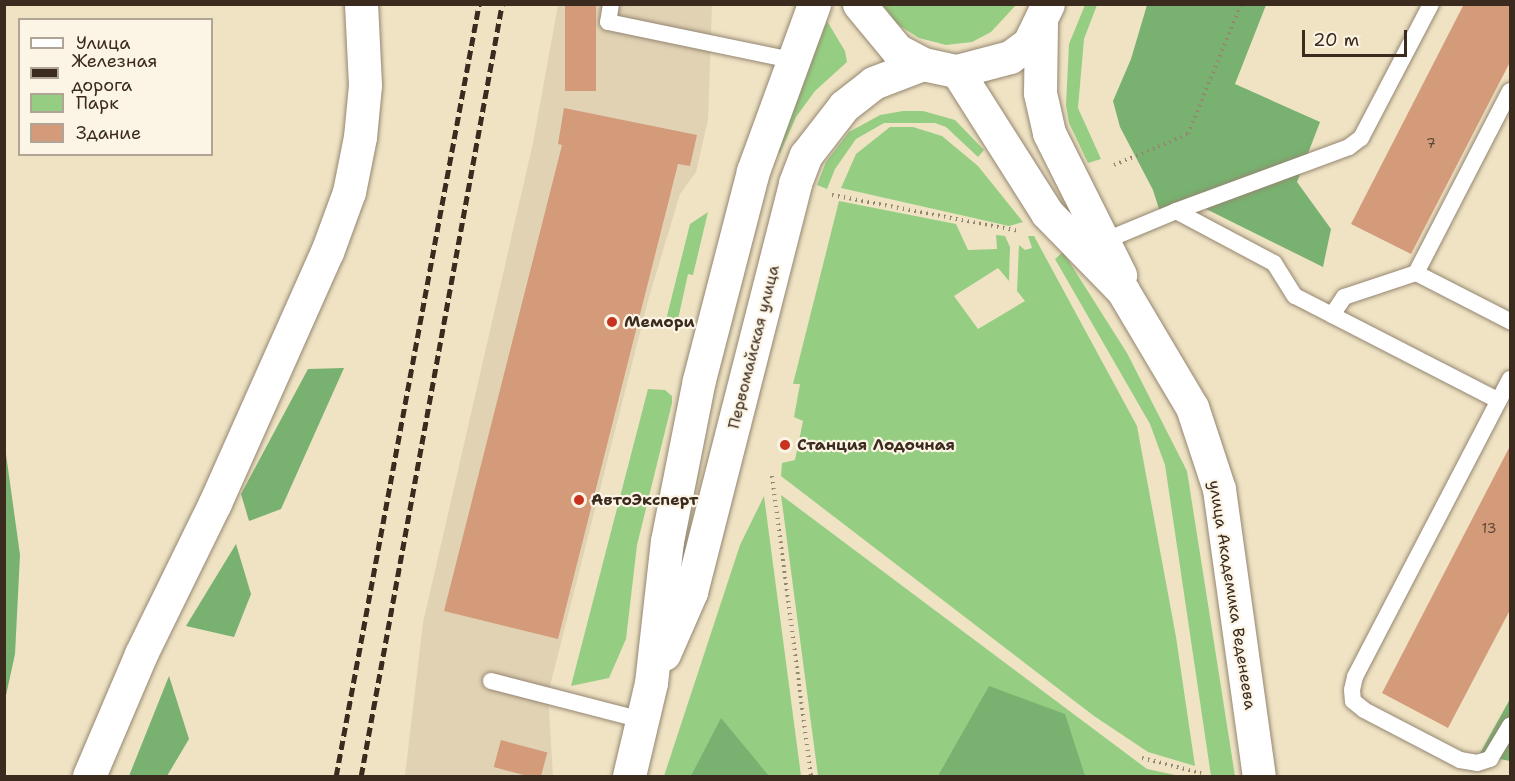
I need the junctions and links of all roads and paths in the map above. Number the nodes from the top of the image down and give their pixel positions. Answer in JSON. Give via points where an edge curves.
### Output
{"nodes":[{"id":1,"x":362,"y":4,"type":"edge"},
{"id":2,"x":611,"y":4,"type":"edge"},
{"id":3,"x":814,"y":4,"type":"edge"},
{"id":4,"x":859,"y":4,"type":"edge"},
{"id":5,"x":1241,"y":4,"type":"edge"},
{"id":6,"x":1431,"y":4,"type":"edge"},
{"id":7,"x":1045,"y":13,"type":"edge"},
{"id":8,"x":792,"y":60,"type":"junction"},
{"id":9,"x":923,"y":64,"type":"junction"},
{"id":10,"x":957,"y":71,"type":"junction"},
{"id":11,"x":1510,"y":91,"type":"edge"},
{"id":12,"x":1114,"y":165,"type":"dead end"},
{"id":13,"x":832,"y":195,"type":"dead end"},
{"id":14,"x":1176,"y":211,"type":"junction"},
{"id":15,"x":1022,"y":228,"type":"dead end"},
{"id":16,"x":1104,"y":241,"type":"junction"},
{"id":17,"x":1416,"y":273,"type":"junction"},
{"id":18,"x":1123,"y":291,"type":"junction"},
{"id":19,"x":1332,"y":315,"type":"junction"},
{"id":20,"x":1510,"y":321,"type":"edge"},
{"id":21,"x":1510,"y":379,"type":"edge"},
{"id":22,"x":1499,"y":401,"type":"junction"},
{"id":23,"x":772,"y":476,"type":"dead end"},
{"id":24,"x":491,"y":681,"type":"dead end"},
{"id":25,"x":651,"y":683,"type":"junction"},
{"id":26,"x":642,"y":720,"type":"junction"},
{"id":27,"x":1510,"y":726,"type":"edge"},
{"id":28,"x":1142,"y":758,"type":"dead end"},
{"id":29,"x":1201,"y":773,"type":"dead end"},
{"id":30,"x":89,"y":777,"type":"edge"},
{"id":31,"x":629,"y":777,"type":"edge"},
{"id":32,"x":811,"y":777,"type":"edge"},
{"id":33,"x":1259,"y":777,"type":"edge"}],
"edges":[{"from":1,"to":30,"type":"main road","via":[[365,86],[349,192],[331,242],[215,503],[141,654]]},
{"from":2,"to":8,"type":"lane","via":[[608,22]]},
{"from":3,"to":8,"type":"main road","name":"Первомайская улица"},
{"from":4,"to":9,"type":"main road","via":[[897,50]]},
{"from":5,"to":12,"type":"path","via":[[1188,134]]},
{"from":6,"to":14,"type":"lane","via":[[1361,138],[1349,147]]},
{"from":7,"to":10,"type":"main road","via":[[1029,43],[1010,57]]},
{"from":7,"to":16,"type":"main road","via":[[1040,93],[1049,133]]},
{"from":8,"to":25,"type":"main road","name":"Первомайская улица","via":[[753,171],[699,380],[667,541]]},
{"from":9,"to":10,"type":"main road"},
{"from":9,"to":25,"type":"main road","name":"Первомайская улица","via":[[873,82],[844,106],[806,155],[795,183],[691,592]]},
{"from":10,"to":18,"type":"main road","via":[[1047,213]]},
{"from":11,"to":17,"type":"lane"},
{"from":13,"to":15,"type":"path","via":[[1016,233]]},
{"from":14,"to":16,"type":"lane"},
{"from":14,"to":19,"type":"lane","via":[[1274,263],[1295,296]]},
{"from":16,"to":18,"type":"main road","via":[[1120,273]]},
{"from":17,"to":19,"type":"lane","via":[[1344,297]]},
{"from":17,"to":20,"type":"lane"},
{"from":18,"to":33,"type":"main road","name":"улица Академика Веденеева","via":[[1192,407],[1219,489]]},
{"from":19,"to":22,"type":"lane"},
{"from":21,"to":22,"type":"lane"},
{"from":22,"to":27,"type":"lane","via":[[1355,677],[1352,690],[1353,701],[1364,710],[1460,760],[1477,763],[1490,759]]},
{"from":23,"to":32,"type":"path"},
{"from":24,"to":26,"type":"lane"},
{"from":25,"to":26,"type":"main road","name":"Первомайская улица"},
{"from":26,"to":31,"type":"main road","name":"Первомайская улица"},
{"from":28,"to":29,"type":"path"}]}
